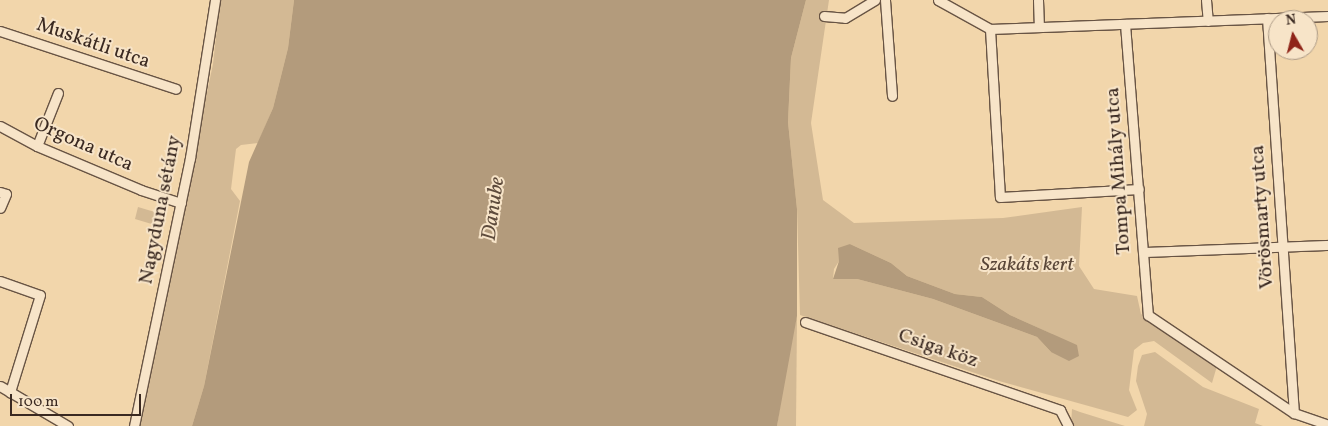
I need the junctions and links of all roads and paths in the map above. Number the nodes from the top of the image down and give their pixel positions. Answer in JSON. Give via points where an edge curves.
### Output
{"nodes":[{"id":1,"x":215,"y":0,"type":"edge"},
{"id":2,"x":874,"y":0,"type":"edge"},
{"id":3,"x":885,"y":0,"type":"edge"},
{"id":4,"x":938,"y":0,"type":"edge"},
{"id":5,"x":1038,"y":0,"type":"edge"},
{"id":6,"x":1206,"y":0,"type":"edge"},
{"id":7,"x":824,"y":16,"type":"dead end"},
{"id":8,"x":1328,"y":16,"type":"edge"},
{"id":9,"x":1266,"y":18,"type":"junction"},
{"id":10,"x":1208,"y":21,"type":"junction"},
{"id":11,"x":1126,"y":24,"type":"junction"},
{"id":12,"x":1039,"y":27,"type":"junction"},
{"id":13,"x":990,"y":29,"type":"junction"},
{"id":14,"x":0,"y":31,"type":"edge"},
{"id":15,"x":176,"y":89,"type":"dead end"},
{"id":16,"x":58,"y":92,"type":"dead end"},
{"id":17,"x":892,"y":96,"type":"dead end"},
{"id":18,"x":0,"y":126,"type":"edge"},
{"id":19,"x":37,"y":146,"type":"junction"},
{"id":20,"x":1139,"y":189,"type":"junction"},
{"id":21,"x":0,"y":192,"type":"edge"},
{"id":22,"x":181,"y":203,"type":"junction"},
{"id":23,"x":0,"y":208,"type":"edge"},
{"id":24,"x":1328,"y":245,"type":"edge"},
{"id":25,"x":1282,"y":246,"type":"junction"},
{"id":26,"x":1143,"y":252,"type":"junction"},
{"id":27,"x":0,"y":280,"type":"edge"},
{"id":28,"x":805,"y":322,"type":"dead end"},
{"id":29,"x":0,"y":386,"type":"edge"},
{"id":30,"x":10,"y":392,"type":"junction"},
{"id":31,"x":1294,"y":413,"type":"junction"},
{"id":32,"x":1328,"y":425,"type":"edge"},
{"id":33,"x":68,"y":426,"type":"edge"},
{"id":34,"x":134,"y":426,"type":"edge"},
{"id":35,"x":1068,"y":426,"type":"edge"}],
"edges":[{"from":1,"to":22,"type":"street","name":"Nagyduna sétány"},
{"from":2,"to":7,"type":"street","via":[[845,18]]},
{"from":3,"to":17,"type":"street"},
{"from":4,"to":13,"type":"street"},
{"from":5,"to":12,"type":"street"},
{"from":6,"to":10,"type":"street"},
{"from":8,"to":9,"type":"street"},
{"from":9,"to":10,"type":"street"},
{"from":9,"to":25,"type":"street","name":"Vörösmarty utca"},
{"from":10,"to":11,"type":"street"},
{"from":11,"to":12,"type":"street"},
{"from":11,"to":20,"type":"street","name":"Tompa Mihály utca"},
{"from":12,"to":13,"type":"street"},
{"from":13,"to":20,"type":"street","via":[[1000,197]]},
{"from":14,"to":15,"type":"street","name":"Muskátli utca"},
{"from":16,"to":19,"type":"street"},
{"from":18,"to":19,"type":"street","name":"Orgona utca"},
{"from":19,"to":22,"type":"street","name":"Orgona utca"},
{"from":20,"to":26,"type":"street","name":"Tompa Mihály utca"},
{"from":21,"to":23,"type":"street","via":[[6,194]]},
{"from":22,"to":34,"type":"street","name":"Nagyduna sétány"},
{"from":24,"to":25,"type":"street"},
{"from":25,"to":26,"type":"street"},
{"from":25,"to":31,"type":"street","name":"Vörösmarty utca"},
{"from":26,"to":31,"type":"street","name":"Tompa Mihály utca","via":[[1148,315]]},
{"from":27,"to":30,"type":"street","via":[[40,295]]},
{"from":28,"to":35,"type":"street","name":"Csiga köz","via":[[1060,410]]},
{"from":29,"to":30,"type":"street"},
{"from":30,"to":33,"type":"street"},
{"from":31,"to":32,"type":"street"}]}
